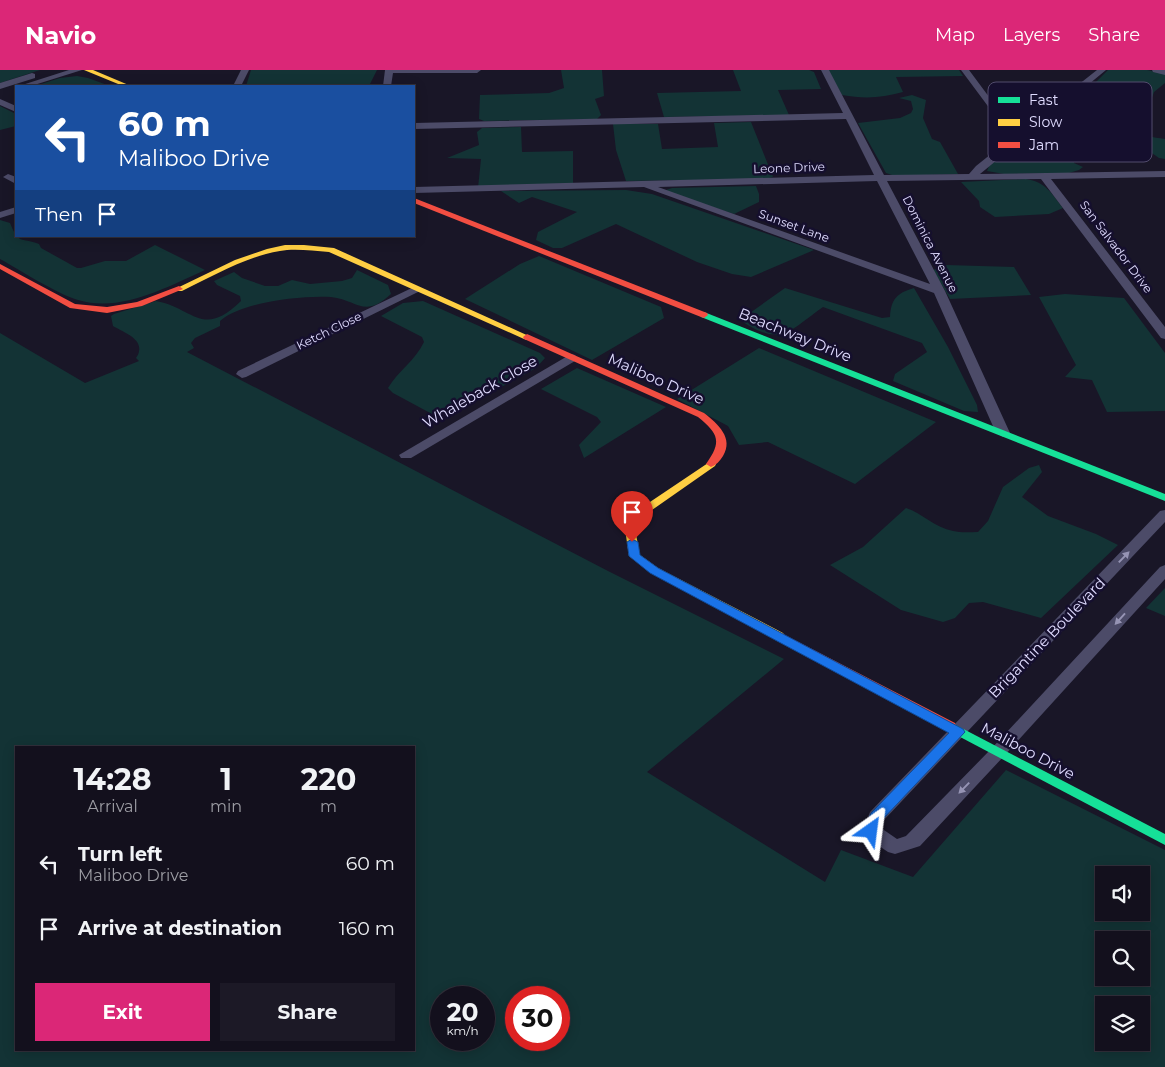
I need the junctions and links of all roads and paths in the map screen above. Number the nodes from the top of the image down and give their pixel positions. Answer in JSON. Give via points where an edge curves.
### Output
{"nodes":[{"id":1,"x":54,"y":70,"type":"edge"},
{"id":2,"x":78,"y":70,"type":"edge"},
{"id":3,"x":87,"y":70,"type":"edge"},
{"id":4,"x":245,"y":70,"type":"edge"},
{"id":5,"x":477,"y":70,"type":"edge"},
{"id":6,"x":825,"y":70,"type":"edge"},
{"id":7,"x":965,"y":70,"type":"edge"},
{"id":8,"x":1102,"y":70,"type":"edge"},
{"id":9,"x":1156,"y":70,"type":"edge"},
{"id":10,"x":389,"y":71,"type":"edge"},
{"id":11,"x":1165,"y":72,"type":"edge"},
{"id":12,"x":1087,"y":82,"type":"edge"},
{"id":13,"x":26,"y":85,"type":"edge"},
{"id":14,"x":125,"y":85,"type":"edge"},
{"id":15,"x":238,"y":85,"type":"edge"},
{"id":16,"x":387,"y":85,"type":"edge"},
{"id":17,"x":0,"y":86,"type":"edge"},
{"id":18,"x":15,"y":88,"type":"edge"},
{"id":19,"x":0,"y":93,"type":"edge"},
{"id":20,"x":988,"y":101,"type":"edge"},
{"id":21,"x":0,"y":102,"type":"edge"},
{"id":22,"x":15,"y":109,"type":"edge"},
{"id":23,"x":849,"y":116,"type":"junction"},
{"id":24,"x":415,"y":126,"type":"edge"},
{"id":25,"x":988,"y":161,"type":"edge"},
{"id":26,"x":1165,"y":174,"type":"edge"},
{"id":27,"x":972,"y":177,"type":"junction"},
{"id":28,"x":1045,"y":177,"type":"junction"},
{"id":29,"x":882,"y":178,"type":"junction"},
{"id":30,"x":641,"y":185,"type":"junction"},
{"id":31,"x":415,"y":190,"type":"edge"},
{"id":32,"x":415,"y":200,"type":"edge"},
{"id":33,"x":15,"y":210,"type":"edge"},
{"id":34,"x":0,"y":215,"type":"edge"},
{"id":35,"x":0,"y":266,"type":"edge"},
{"id":36,"x":416,"y":289,"type":"junction"},
{"id":37,"x":939,"y":291,"type":"junction"},
{"id":38,"x":1165,"y":335,"type":"edge"},
{"id":39,"x":571,"y":358,"type":"junction"},
{"id":40,"x":242,"y":374,"type":"dead end"},
{"id":41,"x":1003,"y":433,"type":"junction"},
{"id":42,"x":406,"y":455,"type":"dead end"},
{"id":43,"x":1165,"y":498,"type":"edge"},
{"id":44,"x":1165,"y":514,"type":"edge"},
{"id":45,"x":1165,"y":570,"type":"edge"},
{"id":46,"x":958,"y":732,"type":"junction"},
{"id":47,"x":998,"y":752,"type":"junction"},
{"id":48,"x":1165,"y":840,"type":"edge"}],
"edges":[{"from":1,"to":17,"type":"street"},
{"from":2,"to":13,"type":"street"},
{"from":3,"to":14,"type":"street"},
{"from":4,"to":15,"type":"street"},
{"from":5,"to":10,"type":"street"},
{"from":6,"to":23,"type":"street","name":"Dominica Avenue"},
{"from":7,"to":20,"type":"street"},
{"from":8,"to":12,"type":"street"},
{"from":9,"to":11,"type":"street"},
{"from":10,"to":16,"type":"street"},
{"from":18,"to":19,"type":"street"},
{"from":21,"to":22,"type":"street"},
{"from":23,"to":24,"type":"street"},
{"from":23,"to":29,"type":"street","name":"Dominica Avenue"},
{"from":25,"to":27,"type":"street"},
{"from":26,"to":28,"type":"street","name":"Leone Drive"},
{"from":27,"to":28,"type":"street","name":"Leone Drive"},
{"from":27,"to":29,"type":"street","name":"Leone Drive"},
{"from":28,"to":38,"type":"street","name":"San Salvador Drive"},
{"from":29,"to":30,"type":"street","name":"Leone Drive"},
{"from":29,"to":37,"type":"street","name":"Dominica Avenue"},
{"from":30,"to":31,"type":"street","name":"Leone Drive"},
{"from":30,"to":37,"type":"street","name":"Sunset Lane"},
{"from":32,"to":41,"type":"street","name":"Beachway Drive"},
{"from":33,"to":34,"type":"street"},
{"from":35,"to":36,"type":"street","name":"Maliboo Drive","via":[[72,306],[97,310],[127,307],[160,297],[255,256],[301,246],[332,250]]},
{"from":36,"to":39,"type":"street","name":"Maliboo Drive"},
{"from":36,"to":40,"type":"street","name":"Ketch Close"},
{"from":37,"to":41,"type":"street","name":"Dominica Avenue"},
{"from":39,"to":42,"type":"street","name":"Whaleback Close"},
{"from":39,"to":46,"type":"street","name":"Maliboo Drive","via":[[701,415],[719,431],[723,441],[721,453],[712,464],[647,509],[630,528],[635,556],[654,570]]},
{"from":41,"to":43,"type":"street","name":"Beachway Drive"},
{"from":46,"to":44,"type":"street","name":"Brigantine Boulevard","one_way":true},
{"from":45,"to":47,"type":"street","name":"Brigantine Boulevard","one_way":true},
{"from":46,"to":47,"type":"street","name":"Maliboo Drive"},
{"from":47,"to":46,"type":"street","name":"Brigantine Boulevard","one_way":true,"via":[[913,841],[895,847],[871,831],[876,817]]},
{"from":47,"to":48,"type":"street","name":"Maliboo Drive"}]}
